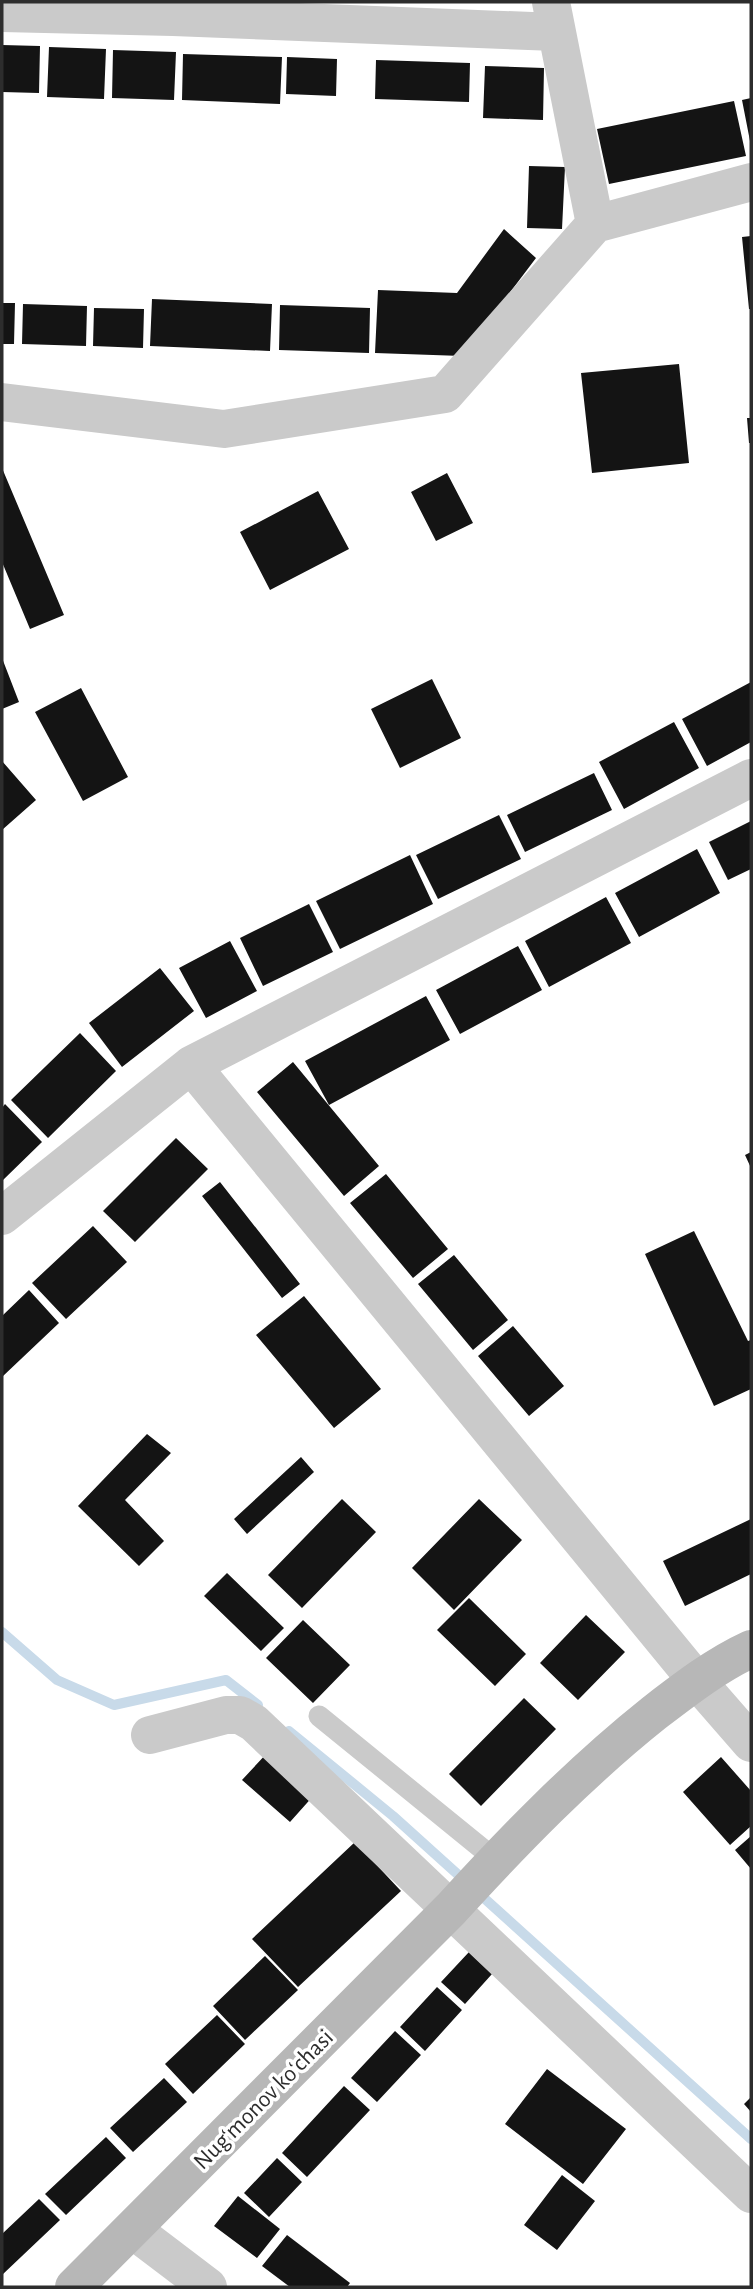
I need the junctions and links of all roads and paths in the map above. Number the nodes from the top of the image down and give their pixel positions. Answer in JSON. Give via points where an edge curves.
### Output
{"nodes":[{"id":1,"x":2,"y":13,"type":"edge"},
{"id":2,"x":554,"y":17,"type":"edge"},
{"id":3,"x":751,"y":182,"type":"edge"},
{"id":4,"x":595,"y":224,"type":"junction"},
{"id":5,"x":2,"y":402,"type":"edge"},
{"id":6,"x":751,"y":778,"type":"edge"},
{"id":7,"x":191,"y":1065,"type":"junction"},
{"id":8,"x":2,"y":1216,"type":"edge"},
{"id":9,"x":751,"y":1649,"type":"edge"},
{"id":10,"x":697,"y":1681,"type":"junction"},
{"id":11,"x":318,"y":1716,"type":"dead end"},
{"id":12,"x":149,"y":1735,"type":"dead end"},
{"id":13,"x":751,"y":1743,"type":"edge"},
{"id":14,"x":496,"y":1860,"type":"junction"},
{"id":15,"x":451,"y":1909,"type":"junction"},
{"id":16,"x":751,"y":2194,"type":"edge"},
{"id":17,"x":133,"y":2230,"type":"junction"},
{"id":18,"x":74,"y":2287,"type":"edge"},
{"id":19,"x":208,"y":2287,"type":"edge"}],
"edges":[{"from":1,"to":2,"type":"street"},
{"from":2,"to":4,"type":"street"},
{"from":3,"to":4,"type":"street"},
{"from":4,"to":5,"type":"street","via":[[445,394],[224,429]]},
{"from":6,"to":7,"type":"street"},
{"from":7,"to":8,"type":"street"},
{"from":7,"to":10,"type":"street"},
{"from":9,"to":10,"type":"main road"},
{"from":10,"to":13,"type":"street"},
{"from":10,"to":14,"type":"main road","via":[[581,1775]]},
{"from":11,"to":14,"type":"lane"},
{"from":12,"to":15,"type":"street","via":[[226,1715],[240,1715],[254,1723]]},
{"from":14,"to":15,"type":"main road","name":"Nugʻmonov koʻchasi"},
{"from":15,"to":16,"type":"street"},
{"from":15,"to":17,"type":"main road","name":"Nugʻmonov koʻchasi"},
{"from":17,"to":18,"type":"main road","name":"Nugʻmonov koʻchasi"},
{"from":17,"to":19,"type":"street"}]}
